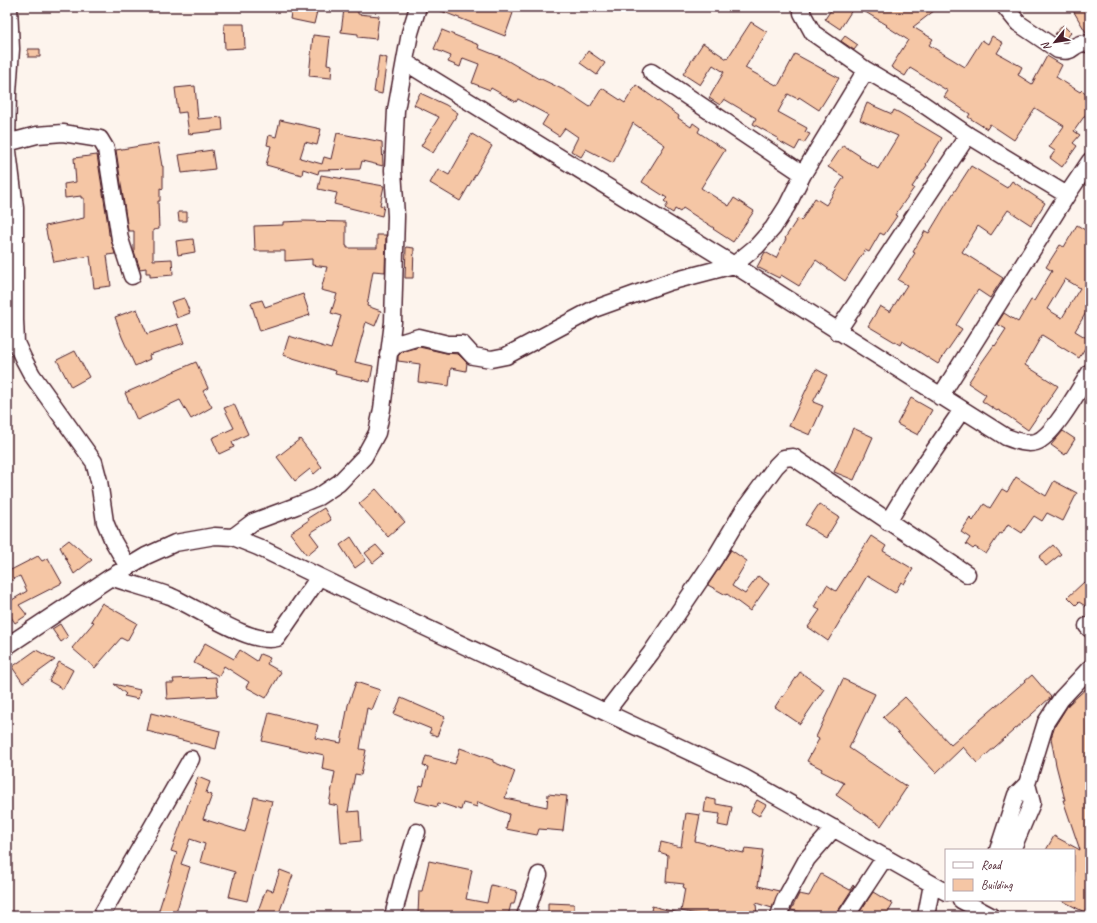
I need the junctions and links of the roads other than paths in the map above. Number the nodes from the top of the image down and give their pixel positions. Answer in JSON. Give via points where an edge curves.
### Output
{"nodes":[{"id":1,"x":9,"y":7,"type":"edge"},
{"id":2,"x":418,"y":7,"type":"edge"},
{"id":3,"x":802,"y":7,"type":"edge"},
{"id":4,"x":1005,"y":7,"type":"edge"},
{"id":5,"x":1090,"y":44,"type":"edge"},
{"id":6,"x":405,"y":62,"type":"junction"},
{"id":7,"x":866,"y":70,"type":"junction"},
{"id":8,"x":652,"y":72,"type":"dead end"},
{"id":9,"x":968,"y":135,"type":"junction"},
{"id":10,"x":7,"y":143,"type":"edge"},
{"id":11,"x":1090,"y":161,"type":"edge"},
{"id":12,"x":803,"y":174,"type":"junction"},
{"id":13,"x":1067,"y":195,"type":"junction"},
{"id":14,"x":734,"y":265,"type":"junction"},
{"id":15,"x":132,"y":276,"type":"dead end"},
{"id":16,"x":838,"y":332,"type":"junction"},
{"id":17,"x":388,"y":354,"type":"junction"},
{"id":18,"x":1090,"y":372,"type":"edge"},
{"id":19,"x":940,"y":397,"type":"junction"},
{"id":20,"x":962,"y":410,"type":"junction"},
{"id":21,"x":253,"y":522,"type":"junction"},
{"id":22,"x":888,"y":522,"type":"junction"},
{"id":23,"x":234,"y":537,"type":"junction"},
{"id":24,"x":258,"y":547,"type":"junction"},
{"id":25,"x":128,"y":567,"type":"junction"},
{"id":26,"x":967,"y":574,"type":"dead end"},
{"id":27,"x":111,"y":577,"type":"junction"},
{"id":28,"x":319,"y":577,"type":"junction"},
{"id":29,"x":7,"y":646,"type":"edge"},
{"id":30,"x":1090,"y":668,"type":"edge"},
{"id":31,"x":606,"y":712,"type":"junction"},
{"id":32,"x":191,"y":759,"type":"dead end"},
{"id":33,"x":1027,"y":784,"type":"junction"},
{"id":34,"x":1010,"y":812,"type":"junction"},
{"id":35,"x":1026,"y":817,"type":"junction"},
{"id":36,"x":834,"y":828,"type":"junction"},
{"id":37,"x":417,"y":832,"type":"dead end"},
{"id":38,"x":998,"y":849,"type":"edge"},
{"id":39,"x":1012,"y":849,"type":"edge"},
{"id":40,"x":885,"y":857,"type":"junction"},
{"id":41,"x":539,"y":875,"type":"dead end"},
{"id":42,"x":932,"y":884,"type":"junction"},
{"id":43,"x":945,"y":891,"type":"edge"},
{"id":44,"x":965,"y":901,"type":"edge"},
{"id":45,"x":984,"y":908,"type":"edge"},
{"id":46,"x":101,"y":916,"type":"edge"},
{"id":47,"x":393,"y":916,"type":"edge"},
{"id":48,"x":525,"y":916,"type":"edge"},
{"id":49,"x":779,"y":916,"type":"edge"},
{"id":50,"x":846,"y":916,"type":"edge"},
{"id":51,"x":926,"y":916,"type":"edge"}],
"edges":[{"from":1,"to":10,"type":"street","via":[[11,49]]},
{"from":2,"to":6,"type":"street"},
{"from":3,"to":7,"type":"street","via":[[802,13],[813,33]]},
{"from":4,"to":5,"type":"street","via":[[1018,23],[1058,50],[1066,52],[1079,44]]},
{"from":6,"to":14,"type":"street"},
{"from":6,"to":17,"type":"street","via":[[396,110],[393,170],[396,216],[393,322]]},
{"from":7,"to":9,"type":"street","via":[[917,100]]},
{"from":7,"to":12,"type":"street"},
{"from":8,"to":12,"type":"street"},
{"from":9,"to":13,"type":"street"},
{"from":9,"to":16,"type":"street"},
{"from":10,"to":15,"type":"street","via":[[38,135],[63,133],[100,139],[106,149],[120,239]]},
{"from":10,"to":25,"type":"street","via":[[15,208],[16,343],[36,380],[94,462],[105,522],[112,541]]},
{"from":11,"to":13,"type":"street"},
{"from":12,"to":14,"type":"street","via":[[773,228],[757,246]]},
{"from":13,"to":19,"type":"street"},
{"from":14,"to":16,"type":"street"},
{"from":14,"to":17,"type":"street","via":[[669,282],[594,309],[506,356],[491,359],[473,356],[462,344],[448,344],[419,337],[396,344]]},
{"from":16,"to":19,"type":"street"},
{"from":17,"to":21,"type":"street","via":[[377,433],[364,457],[339,483],[318,497]]},
{"from":18,"to":20,"type":"street","via":[[1071,404],[1050,431],[1036,442],[1020,442],[1006,437]]},
{"from":19,"to":20,"type":"street"},
{"from":20,"to":22,"type":"street"},
{"from":21,"to":23,"type":"street"},
{"from":21,"to":24,"type":"street"},
{"from":22,"to":26,"type":"street"},
{"from":22,"to":31,"type":"street","via":[[793,457],[784,458],[743,511],[715,558],[651,653]]},
{"from":23,"to":24,"type":"street"},
{"from":23,"to":25,"type":"street","via":[[215,536],[175,543]]},
{"from":24,"to":28,"type":"street"},
{"from":25,"to":27,"type":"street"},
{"from":27,"to":28,"type":"street","via":[[169,596],[242,633],[271,640],[277,638]]},
{"from":27,"to":29,"type":"street"},
{"from":28,"to":31,"type":"street"},
{"from":30,"to":33,"type":"street","via":[[1060,699],[1046,722]]},
{"from":31,"to":36,"type":"street","via":[[743,777]]},
{"from":32,"to":46,"type":"street"},
{"from":33,"to":34,"type":"street","via":[[1016,795]]},
{"from":33,"to":35,"type":"street","via":[[1032,803]]},
{"from":34,"to":35,"type":"street"},
{"from":34,"to":38,"type":"street"},
{"from":35,"to":39,"type":"street"},
{"from":36,"to":40,"type":"street"},
{"from":36,"to":49,"type":"street","via":[[807,859],[784,901]]},
{"from":37,"to":47,"type":"street"},
{"from":40,"to":42,"type":"street"},
{"from":40,"to":50,"type":"street"},
{"from":41,"to":48,"type":"street"},
{"from":42,"to":43,"type":"street"},
{"from":42,"to":51,"type":"street"},
{"from":44,"to":45,"type":"street"}]}
